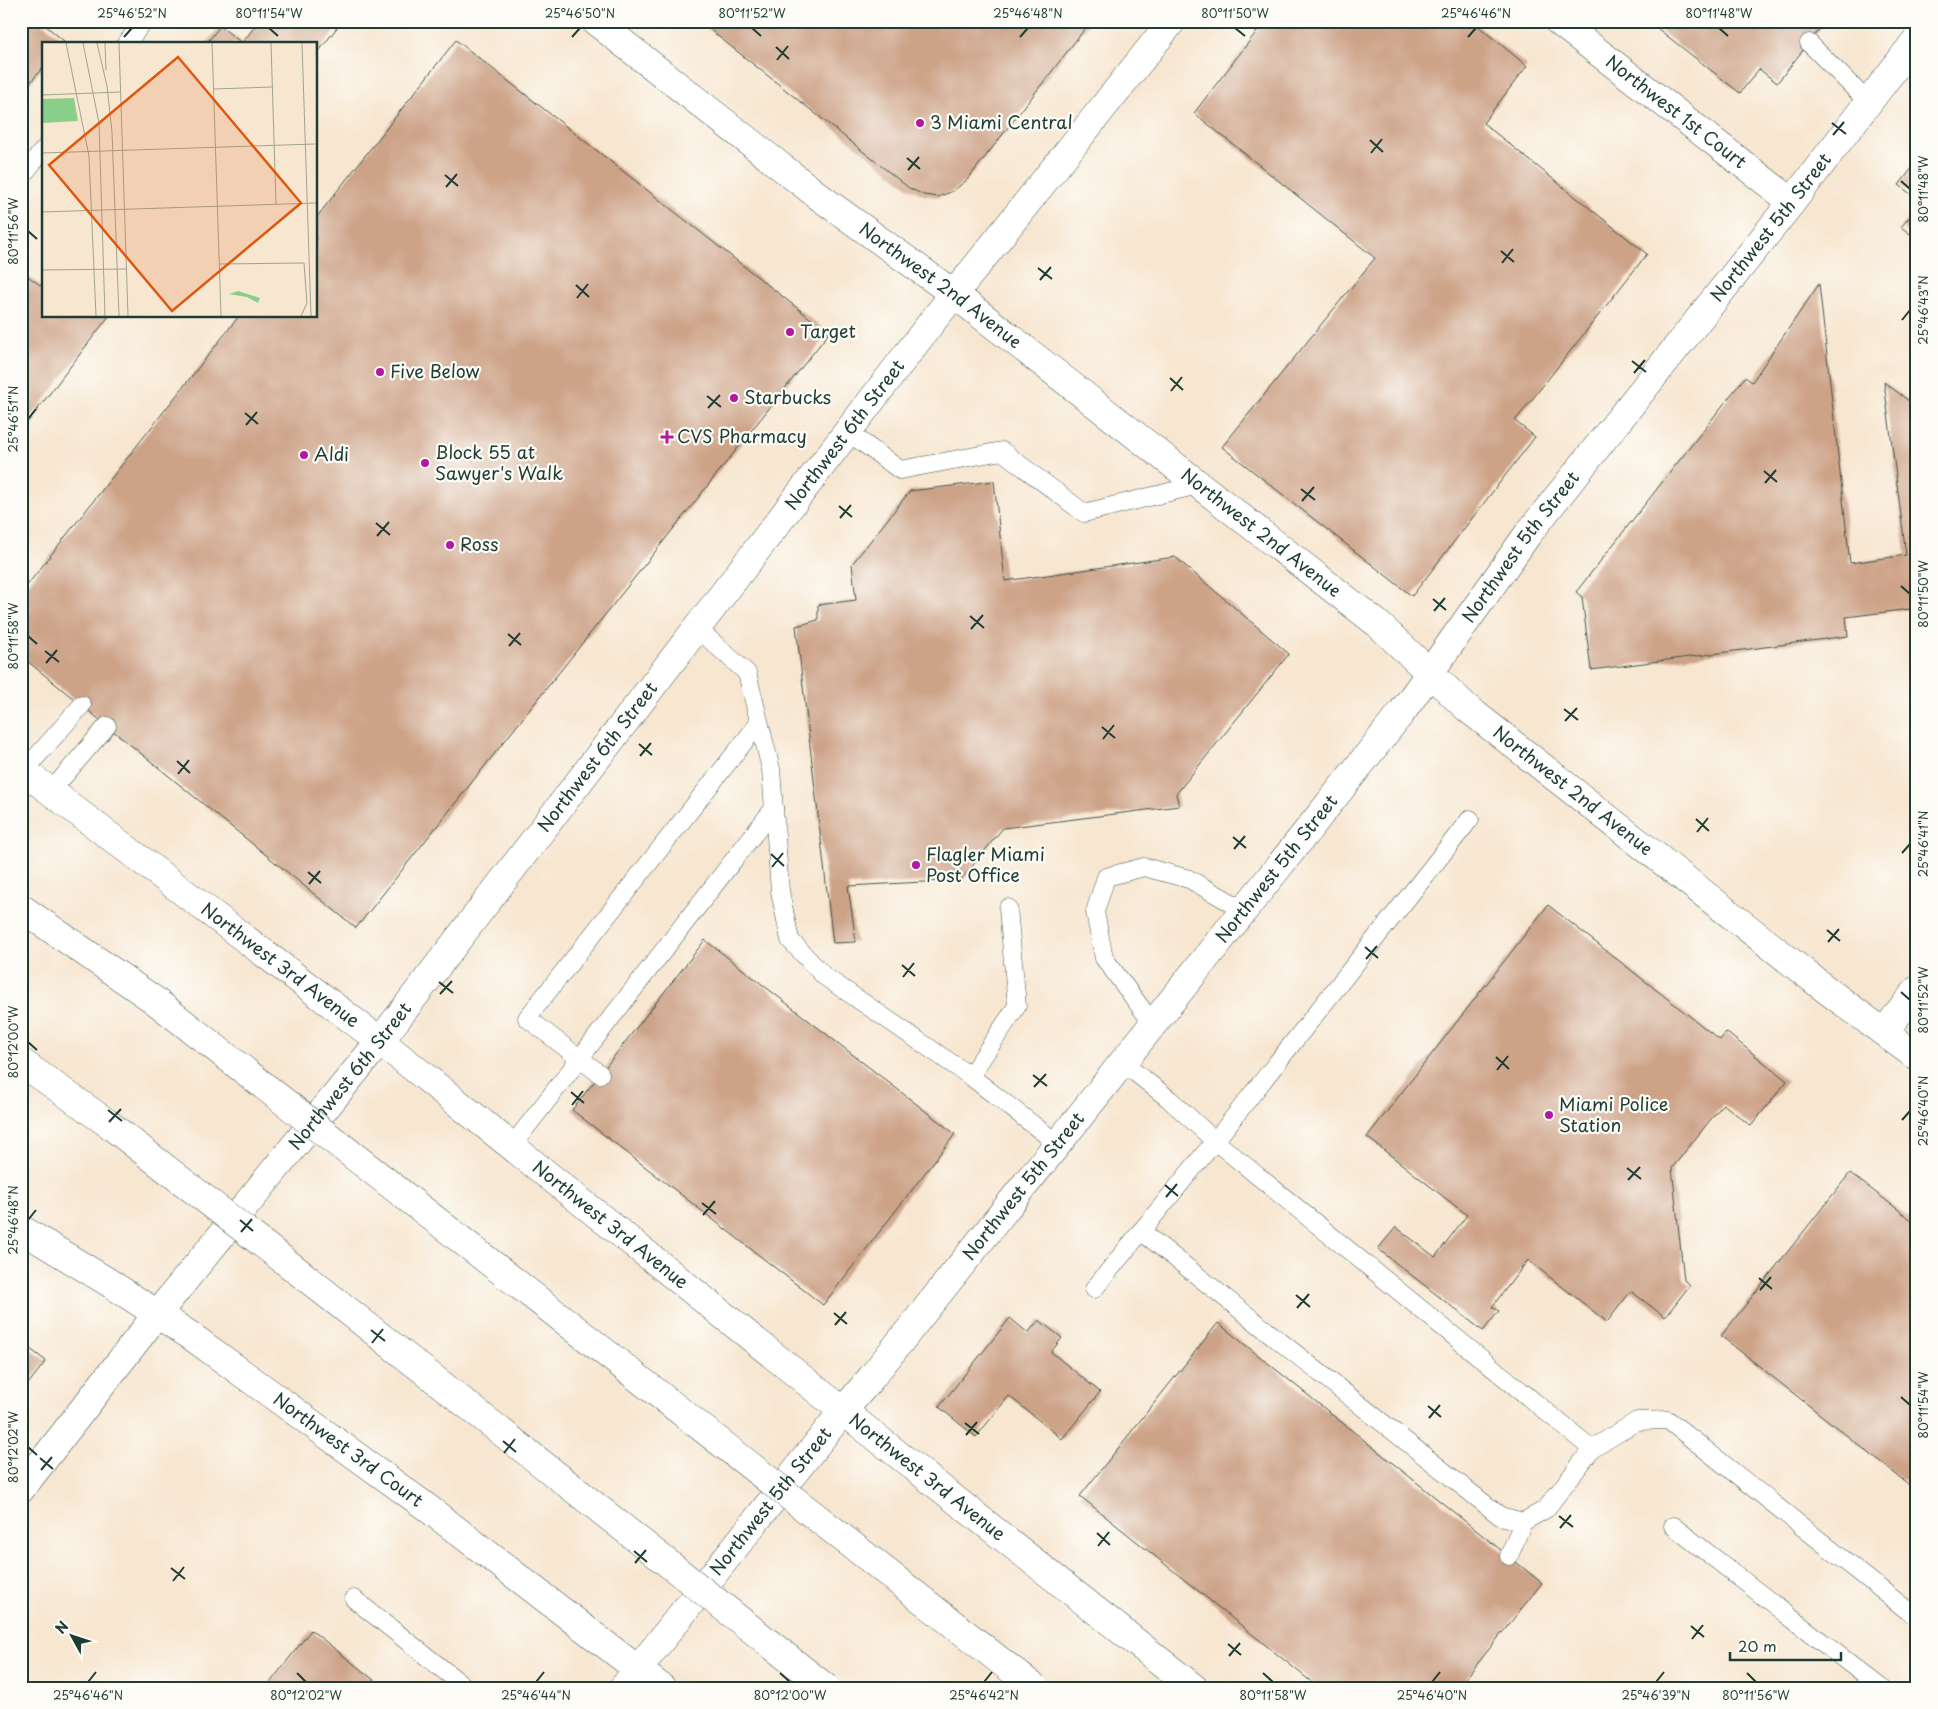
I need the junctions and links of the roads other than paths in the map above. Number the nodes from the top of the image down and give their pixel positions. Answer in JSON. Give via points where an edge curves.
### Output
{"nodes":[{"id":1,"x":144,"y":21,"type":"edge"},
{"id":2,"x":595,"y":21,"type":"edge"},
{"id":3,"x":1172,"y":21,"type":"edge"},
{"id":4,"x":1558,"y":21,"type":"edge"},
{"id":5,"x":1917,"y":39,"type":"edge"},
{"id":6,"x":128,"y":42,"type":"edge"},
{"id":7,"x":1809,"y":43,"type":"dead end"},
{"id":8,"x":1869,"y":103,"type":"junction"},
{"id":9,"x":42,"y":151,"type":"edge"},
{"id":10,"x":21,"y":177,"type":"edge"},
{"id":11,"x":1792,"y":202,"type":"junction"},
{"id":12,"x":954,"y":294,"type":"junction"},
{"id":13,"x":848,"y":432,"type":"junction"},
{"id":14,"x":1198,"y":485,"type":"junction"},
{"id":15,"x":697,"y":628,"type":"junction"},
{"id":16,"x":1430,"y":675,"type":"junction"},
{"id":17,"x":82,"y":706,"type":"dead end"},
{"id":18,"x":759,"y":723,"type":"junction"},
{"id":19,"x":106,"y":726,"type":"dead end"},
{"id":20,"x":23,"y":770,"type":"edge"},
{"id":21,"x":51,"y":791,"type":"junction"},
{"id":22,"x":774,"y":808,"type":"junction"},
{"id":23,"x":1470,"y":820,"type":"dead end"},
{"id":24,"x":21,"y":908,"type":"edge"},
{"id":25,"x":1008,"y":908,"type":"dead end"},
{"id":26,"x":1244,"y":910,"type":"junction"},
{"id":27,"x":1917,"y":990,"type":"edge"},
{"id":28,"x":1153,"y":1024,"type":"junction"},
{"id":29,"x":1884,"y":1032,"type":"junction"},
{"id":30,"x":380,"y":1041,"type":"junction"},
{"id":31,"x":1917,"y":1058,"type":"edge"},
{"id":32,"x":579,"y":1059,"type":"junction"},
{"id":33,"x":21,"y":1062,"type":"edge"},
{"id":34,"x":1123,"y":1063,"type":"junction"},
{"id":35,"x":600,"y":1074,"type":"dead end"},
{"id":36,"x":970,"y":1076,"type":"junction"},
{"id":37,"x":1214,"y":1142,"type":"junction"},
{"id":38,"x":1058,"y":1144,"type":"junction"},
{"id":39,"x":511,"y":1147,"type":"junction"},
{"id":40,"x":21,"y":1229,"type":"edge"},
{"id":41,"x":1141,"y":1230,"type":"junction"},
{"id":42,"x":1094,"y":1289,"type":"dead end"},
{"id":43,"x":158,"y":1314,"type":"junction"},
{"id":44,"x":843,"y":1412,"type":"junction"},
{"id":45,"x":1592,"y":1449,"type":"junction"},
{"id":46,"x":21,"y":1489,"type":"edge"},
{"id":47,"x":1523,"y":1522,"type":"junction"},
{"id":48,"x":1673,"y":1526,"type":"dead end"},
{"id":49,"x":1509,"y":1556,"type":"dead end"},
{"id":50,"x":354,"y":1599,"type":"dead end"},
{"id":51,"x":1917,"y":1618,"type":"edge"},
{"id":52,"x":630,"y":1678,"type":"edge"},
{"id":53,"x":464,"y":1688,"type":"edge"},
{"id":54,"x":662,"y":1688,"type":"edge"},
{"id":55,"x":826,"y":1688,"type":"edge"},
{"id":56,"x":1035,"y":1688,"type":"edge"},
{"id":57,"x":1194,"y":1688,"type":"edge"},
{"id":58,"x":1881,"y":1688,"type":"edge"}],
"edges":[{"from":1,"to":6,"type":"lane"},
{"from":2,"to":12,"type":"main road","name":"Northwest 2nd Avenue","via":[[821,198]]},
{"from":3,"to":12,"type":"main road","name":"Northwest 6th Street"},
{"from":4,"to":11,"type":"main road","name":"Northwest 1st Court"},
{"from":5,"to":8,"type":"main road","name":"Northwest 5th Street"},
{"from":7,"to":8,"type":"lane"},
{"from":8,"to":11,"type":"main road","name":"Northwest 5th Street"},
{"from":9,"to":10,"type":"lane"},
{"from":11,"to":16,"type":"main road","name":"Northwest 5th Street","via":[[1528,534]]},
{"from":12,"to":13,"type":"main road","name":"Northwest 6th Street"},
{"from":12,"to":14,"type":"main road","name":"Northwest 2nd Avenue"},
{"from":13,"to":14,"type":"lane","via":[[900,470],[1002,451],[1084,513]]},
{"from":13,"to":15,"type":"main road","name":"Northwest 6th Street"},
{"from":14,"to":16,"type":"main road","name":"Northwest 2nd Avenue","via":[[1378,624]]},
{"from":15,"to":18,"type":"lane","via":[[747,673]]},
{"from":15,"to":30,"type":"main road","name":"Northwest 6th Street"},
{"from":16,"to":26,"type":"main road","name":"Northwest 5th Street"},
{"from":16,"to":29,"type":"main road","name":"Northwest 2nd Avenue","via":[[1475,714]]},
{"from":17,"to":20,"type":"lane"},
{"from":18,"to":22,"type":"lane","via":[[771,770]]},
{"from":18,"to":32,"type":"lane","via":[[527,1018]]},
{"from":19,"to":21,"type":"lane"},
{"from":20,"to":21,"type":"main road","name":"Northwest 3rd Avenue"},
{"from":21,"to":30,"type":"main road","name":"Northwest 3rd Avenue"},
{"from":22,"to":32,"type":"lane"},
{"from":22,"to":36,"type":"lane","via":[[780,891],[790,940],[824,976]]},
{"from":23,"to":37,"type":"lane"},
{"from":24,"to":56,"type":"main road","bridge":true,"via":[[154,1000]]},
{"from":25,"to":36,"type":"lane","via":[[1017,1006]]},
{"from":26,"to":28,"type":"main road","name":"Northwest 5th Street"},
{"from":26,"to":28,"type":"lane","via":[[1189,879],[1144,868],[1106,877],[1095,912],[1104,958]]},
{"from":27,"to":29,"type":"main road"},
{"from":28,"to":34,"type":"main road","name":"Northwest 5th Street"},
{"from":29,"to":31,"type":"main road","name":"Northwest 2nd Avenue"},
{"from":30,"to":39,"type":"main road","name":"Northwest 3rd Avenue"},
{"from":30,"to":43,"type":"main road","name":"Northwest 6th Street"},
{"from":32,"to":35,"type":"lane"},
{"from":32,"to":39,"type":"lane"},
{"from":33,"to":55,"type":"main road","bridge":true,"via":[[106,1122]]},
{"from":34,"to":37,"type":"lane"},
{"from":34,"to":38,"type":"main road","name":"Northwest 5th Street"},
{"from":36,"to":38,"type":"lane"},
{"from":37,"to":41,"type":"lane"},
{"from":37,"to":45,"type":"lane"},
{"from":38,"to":44,"type":"main road","name":"Northwest 5th Street"},
{"from":39,"to":44,"type":"main road","name":"Northwest 3rd Avenue"},
{"from":40,"to":43,"type":"main road","name":"Northwest 3rd Court"},
{"from":41,"to":42,"type":"lane"},
{"from":41,"to":47,"type":"lane","via":[[1500,1516]]},
{"from":43,"to":46,"type":"main road","name":"Northwest 6th Street"},
{"from":43,"to":52,"type":"main road","name":"Northwest 3rd Court","via":[[424,1506]]},
{"from":44,"to":52,"type":"main road","name":"Northwest 5th Street"},
{"from":44,"to":57,"type":"main road","name":"Northwest 3rd Avenue"},
{"from":45,"to":47,"type":"lane","via":[[1546,1509]]},
{"from":45,"to":51,"type":"lane","via":[[1637,1421],[1668,1420]]},
{"from":47,"to":49,"type":"lane"},
{"from":48,"to":58,"type":"lane"},
{"from":50,"to":53,"type":"lane"},
{"from":52,"to":54,"type":"main road","name":"Northwest 3rd Court"}]}
